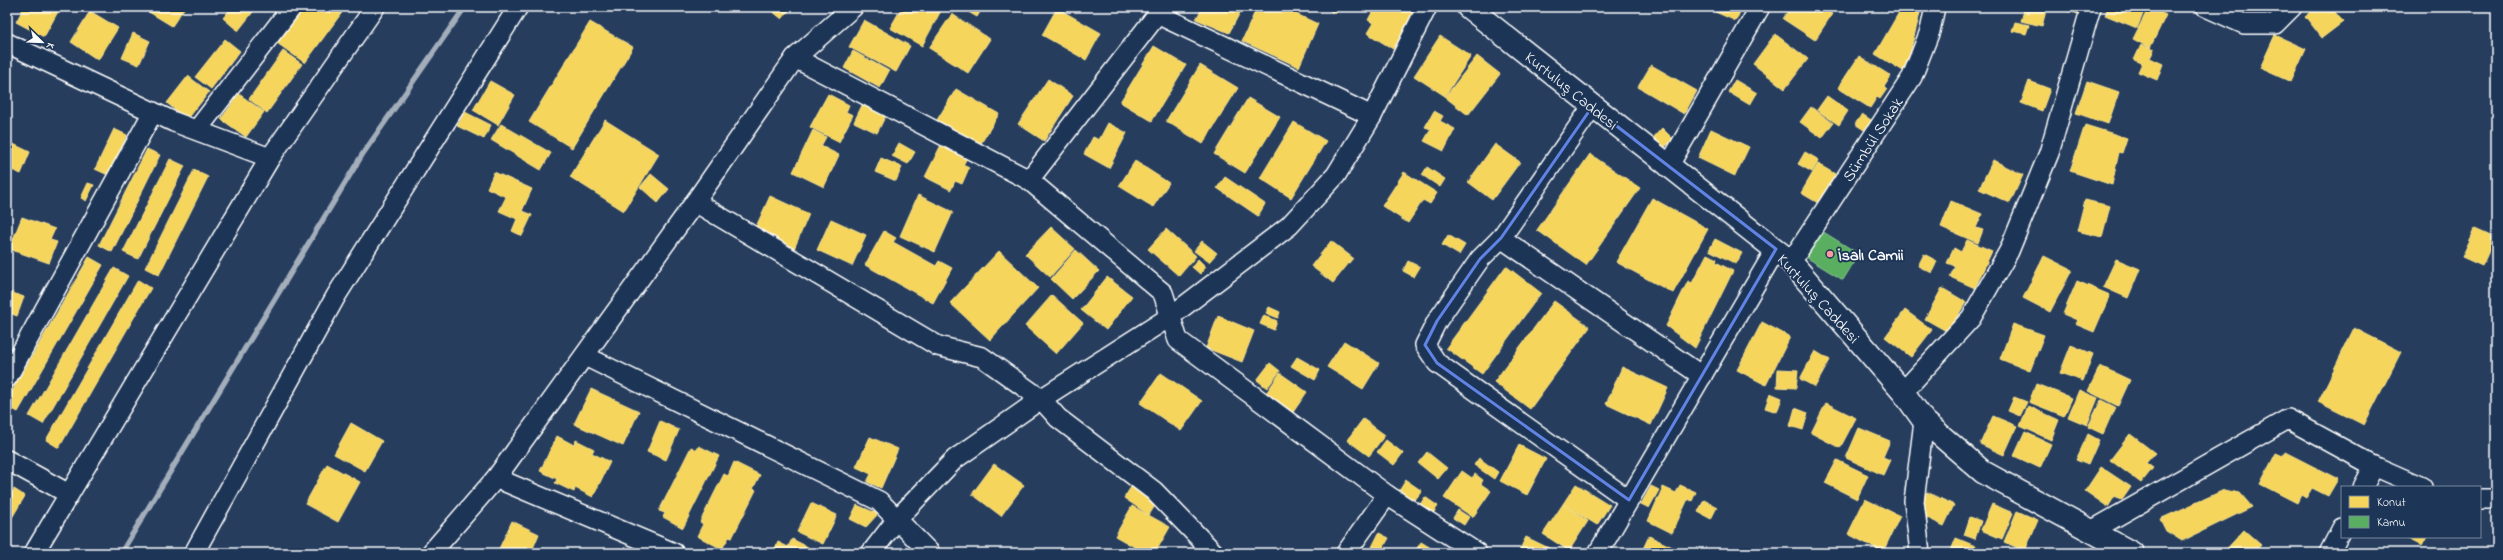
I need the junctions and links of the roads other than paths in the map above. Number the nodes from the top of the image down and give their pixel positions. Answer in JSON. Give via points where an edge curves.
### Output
{"nodes":[{"id":1,"x":292,"y":7,"type":"edge"},
{"id":2,"x":375,"y":7,"type":"edge"},
{"id":3,"x":518,"y":7,"type":"edge"},
{"id":4,"x":853,"y":7,"type":"edge"},
{"id":5,"x":1427,"y":7,"type":"edge"},
{"id":6,"x":1468,"y":7,"type":"edge"},
{"id":7,"x":1760,"y":7,"type":"edge"},
{"id":8,"x":1935,"y":7,"type":"edge"},
{"id":9,"x":2091,"y":7,"type":"edge"},
{"id":10,"x":2206,"y":7,"type":"edge"},
{"id":11,"x":2292,"y":7,"type":"edge"},
{"id":12,"x":1160,"y":11,"type":"edge"},
{"id":13,"x":7,"y":43,"type":"edge"},
{"id":14,"x":795,"y":58,"type":"junction"},
{"id":15,"x":1592,"y":107,"type":"junction"},
{"id":16,"x":153,"y":112,"type":"junction"},
{"id":17,"x":1372,"y":116,"type":"junction"},
{"id":18,"x":197,"y":130,"type":"junction"},
{"id":19,"x":270,"y":158,"type":"junction"},
{"id":20,"x":1668,"y":167,"type":"junction"},
{"id":21,"x":1029,"y":180,"type":"junction"},
{"id":22,"x":695,"y":202,"type":"junction"},
{"id":23,"x":1501,"y":238,"type":"junction"},
{"id":24,"x":1783,"y":256,"type":"junction"},
{"id":25,"x":1171,"y":316,"type":"junction"},
{"id":26,"x":585,"y":356,"type":"junction"},
{"id":27,"x":1702,"y":376,"type":"junction"},
{"id":28,"x":7,"y":378,"type":"edge"},
{"id":29,"x":1903,"y":392,"type":"junction"},
{"id":30,"x":1041,"y":399,"type":"junction"},
{"id":31,"x":1924,"y":421,"type":"junction"},
{"id":32,"x":7,"y":460,"type":"edge"},
{"id":33,"x":2374,"y":466,"type":"junction"},
{"id":34,"x":496,"y":478,"type":"junction"},
{"id":35,"x":2364,"y":486,"type":"edge"},
{"id":36,"x":2420,"y":486,"type":"edge"},
{"id":37,"x":69,"y":494,"type":"junction"},
{"id":38,"x":1387,"y":495,"type":"junction"},
{"id":39,"x":2481,"y":498,"type":"edge"},
{"id":40,"x":2496,"y":499,"type":"edge"},
{"id":41,"x":1629,"y":500,"type":"junction"},
{"id":42,"x":898,"y":518,"type":"junction"},
{"id":43,"x":2341,"y":530,"type":"edge"},
{"id":44,"x":2091,"y":531,"type":"junction"},
{"id":45,"x":200,"y":551,"type":"edge"},
{"id":46,"x":668,"y":552,"type":"edge"},
{"id":47,"x":34,"y":553,"type":"edge"},
{"id":48,"x":431,"y":553,"type":"edge"},
{"id":49,"x":870,"y":553,"type":"edge"},
{"id":50,"x":930,"y":553,"type":"edge"},
{"id":51,"x":1214,"y":553,"type":"edge"},
{"id":52,"x":1346,"y":553,"type":"edge"},
{"id":53,"x":1477,"y":553,"type":"edge"},
{"id":54,"x":1598,"y":553,"type":"edge"},
{"id":55,"x":1920,"y":553,"type":"edge"},
{"id":56,"x":2132,"y":553,"type":"edge"},
{"id":57,"x":2329,"y":553,"type":"edge"}],
"edges":[{"from":1,"to":18,"type":"street"},
{"from":2,"to":19,"type":"street"},
{"from":3,"to":45,"type":"street","via":[[336,296]]},
{"from":4,"to":14,"type":"street"},
{"from":5,"to":17,"type":"street"},
{"from":6,"to":15,"type":"main road","name":"Kurtuluş Caddesi"},
{"from":7,"to":20,"type":"street"},
{"from":8,"to":24,"type":"street","name":"Sümbül Sokak","via":[[1930,31],[1912,77]]},
{"from":9,"to":29,"type":"street","via":[[2049,153],[2009,251],[1971,318]]},
{"from":10,"to":11,"type":"street","via":[[2244,24],[2275,24]]},
{"from":12,"to":17,"type":"street"},
{"from":12,"to":21,"type":"street"},
{"from":13,"to":16,"type":"street"},
{"from":14,"to":21,"type":"street"},
{"from":14,"to":22,"type":"street"},
{"from":15,"to":20,"type":"main road","name":"Kurtuluş Caddesi"},
{"from":15,"to":23,"type":"street"},
{"from":16,"to":18,"type":"street"},
{"from":16,"to":28,"type":"street"},
{"from":17,"to":25,"type":"street","via":[[1336,176],[1289,226]]},
{"from":18,"to":19,"type":"street"},
{"from":19,"to":37,"type":"street"},
{"from":20,"to":24,"type":"main road","name":"Kurtuluş Caddesi"},
{"from":21,"to":25,"type":"street","via":[[1163,293]]},
{"from":22,"to":26,"type":"street"},
{"from":22,"to":30,"type":"street","via":[[938,346],[982,357]]},
{"from":23,"to":27,"type":"street"},
{"from":23,"to":41,"type":"street","via":[[1480,259],[1437,322],[1425,345],[1437,364]]},
{"from":24,"to":27,"type":"street","name":"Sümbül Sokak"},
{"from":24,"to":29,"type":"main road","name":"Kurtuluş Caddesi"},
{"from":25,"to":30,"type":"street"},
{"from":25,"to":38,"type":"street","via":[[1178,340]]},
{"from":26,"to":34,"type":"street"},
{"from":26,"to":42,"type":"street","via":[[879,501]]},
{"from":27,"to":41,"type":"street","name":"Sümbül Sokak"},
{"from":29,"to":31,"type":"main road","name":"Kurtuluş Caddesi"},
{"from":30,"to":42,"type":"street","via":[[955,460]]},
{"from":30,"to":51,"type":"street","via":[[1058,418],[1154,491]]},
{"from":31,"to":44,"type":"main road","name":"Kurtuluş Caddesi","via":[[1983,472]]},
{"from":31,"to":55,"type":"street","via":[[1914,501]]},
{"from":32,"to":37,"type":"street"},
{"from":33,"to":35,"type":"street"},
{"from":33,"to":36,"type":"street"},
{"from":33,"to":44,"type":"street","via":[[2288,419]]},
{"from":34,"to":46,"type":"street"},
{"from":34,"to":48,"type":"street"},
{"from":37,"to":47,"type":"street"},
{"from":38,"to":52,"type":"street"},
{"from":38,"to":53,"type":"street"},
{"from":39,"to":40,"type":"street"},
{"from":41,"to":54,"type":"street","name":"Sümbül Sokak"},
{"from":42,"to":49,"type":"street"},
{"from":42,"to":50,"type":"street"},
{"from":43,"to":57,"type":"street"},
{"from":44,"to":56,"type":"main road","name":"Kurtuluş Caddesi"}]}
